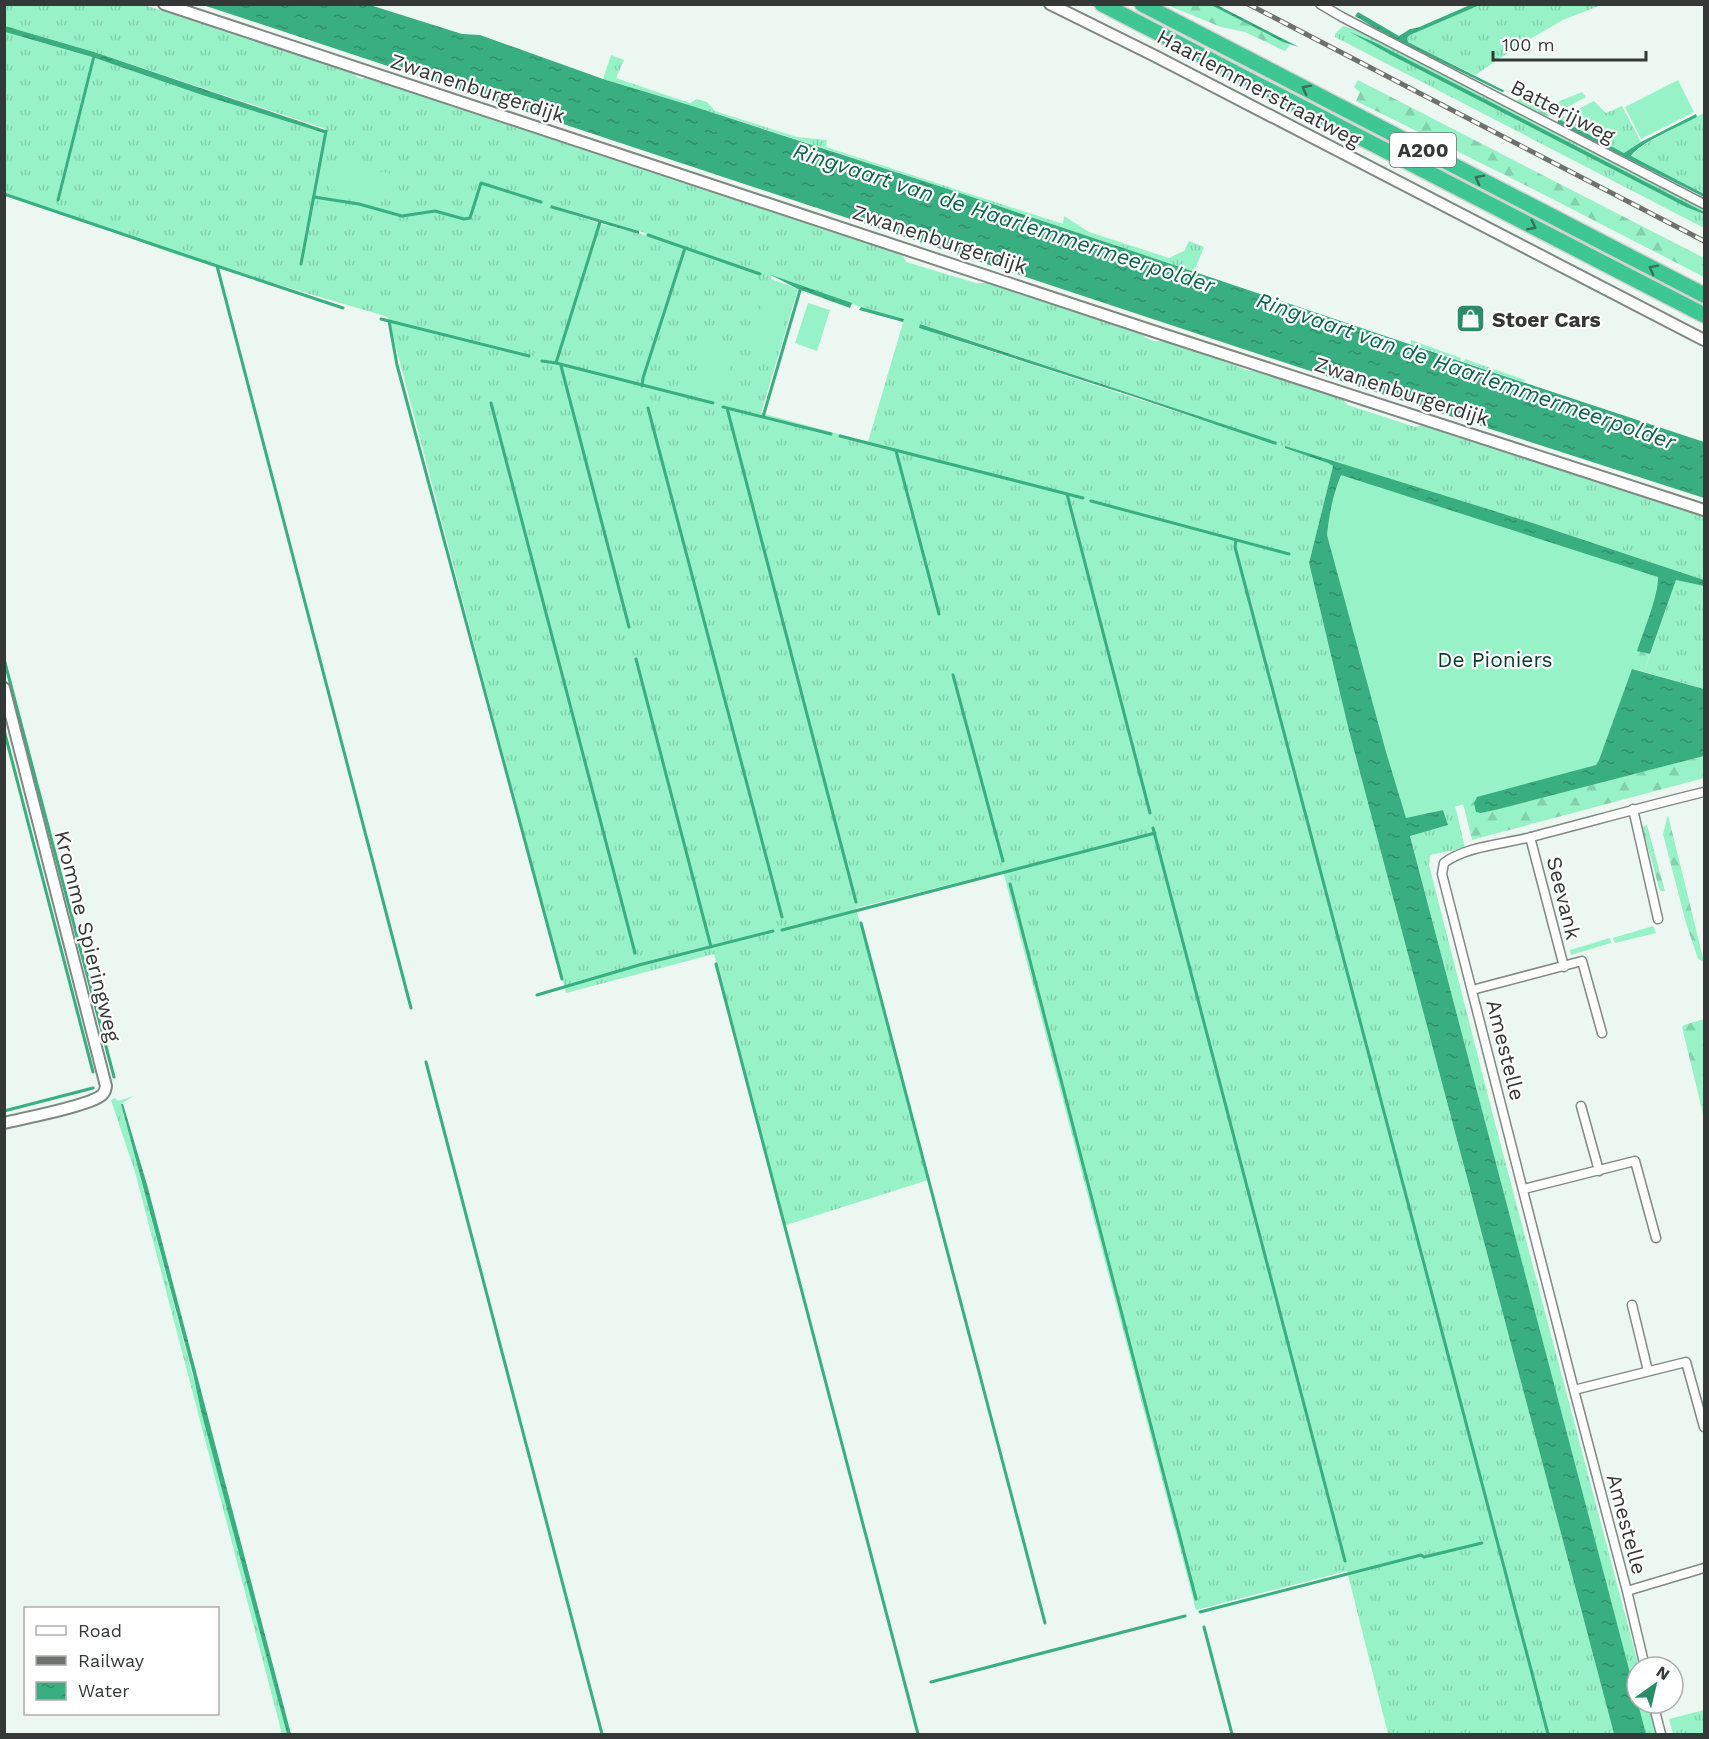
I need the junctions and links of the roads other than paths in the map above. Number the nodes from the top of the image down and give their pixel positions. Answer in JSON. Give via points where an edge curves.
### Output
{"nodes":[{"id":1,"x":164,"y":4,"type":"edge"},
{"id":2,"x":1050,"y":4,"type":"edge"},
{"id":3,"x":1102,"y":4,"type":"edge"},
{"id":4,"x":1142,"y":4,"type":"edge"},
{"id":5,"x":1320,"y":4,"type":"edge"},
{"id":6,"x":1704,"y":204,"type":"edge"},
{"id":7,"x":1704,"y":296,"type":"edge"},
{"id":8,"x":1704,"y":315,"type":"edge"},
{"id":9,"x":1704,"y":340,"type":"edge"},
{"id":10,"x":1704,"y":510,"type":"edge"},
{"id":11,"x":4,"y":688,"type":"edge"},
{"id":12,"x":1704,"y":792,"type":"edge"},
{"id":13,"x":1633,"y":809,"type":"junction"},
{"id":14,"x":1530,"y":837,"type":"junction"},
{"id":15,"x":1444,"y":863,"type":"joint"},
{"id":16,"x":1658,"y":919,"type":"dead end"},
{"id":17,"x":1564,"y":967,"type":"junction"},
{"id":18,"x":1472,"y":990,"type":"junction"},
{"id":19,"x":1602,"y":1034,"type":"dead end"},
{"id":20,"x":1581,"y":1106,"type":"dead end"},
{"id":21,"x":4,"y":1123,"type":"edge"},
{"id":22,"x":1599,"y":1171,"type":"junction"},
{"id":23,"x":1524,"y":1189,"type":"junction"},
{"id":24,"x":1656,"y":1238,"type":"dead end"},
{"id":25,"x":1632,"y":1305,"type":"dead end"},
{"id":26,"x":1648,"y":1371,"type":"junction"},
{"id":27,"x":1574,"y":1390,"type":"junction"},
{"id":28,"x":1704,"y":1427,"type":"edge"},
{"id":29,"x":1704,"y":1568,"type":"edge"},
{"id":30,"x":1626,"y":1591,"type":"junction"},
{"id":31,"x":1642,"y":1655,"type":"edge"},
{"id":32,"x":1656,"y":1715,"type":"edge"},
{"id":33,"x":1661,"y":1734,"type":"edge"}],
"edges":[{"from":1,"to":10,"type":"street","name":"Zwanenburgerdijk"},
{"from":2,"to":9,"type":"street","name":"Haarlemmerstraatweg"},
{"from":3,"to":8,"type":"highway","number":"A200","one_way":true},
{"from":7,"to":4,"type":"highway","number":"A200","one_way":true},
{"from":5,"to":6,"type":"street","name":"Batterijweg"},
{"from":11,"to":21,"type":"street","name":"Kromme Spieringweg","via":[[106,1086],[104,1093],[86,1102]]},
{"from":12,"to":13,"type":"street","name":"Seevank"},
{"from":13,"to":14,"type":"street","name":"Seevank"},
{"from":13,"to":16,"type":"street"},
{"from":14,"to":15,"type":"street","name":"Seevank","via":[[1469,851]]},
{"from":14,"to":17,"type":"street","name":"Seevank"},
{"from":15,"to":18,"type":"street","name":"Amestelle","via":[[1442,874]]},
{"from":17,"to":18,"type":"street","name":"Amestelle"},
{"from":17,"to":19,"type":"street","name":"Amestelle","via":[[1582,961]]},
{"from":18,"to":23,"type":"street","name":"Amestelle"},
{"from":20,"to":22,"type":"street"},
{"from":22,"to":23,"type":"street"},
{"from":22,"to":24,"type":"street","via":[[1635,1161]]},
{"from":23,"to":27,"type":"street","name":"Amestelle"},
{"from":25,"to":26,"type":"street"},
{"from":26,"to":27,"type":"street"},
{"from":26,"to":28,"type":"street","via":[[1686,1362]]},
{"from":27,"to":30,"type":"street","name":"Amestelle"},
{"from":29,"to":30,"type":"street"},
{"from":30,"to":31,"type":"street","name":"Amestelle"},
{"from":32,"to":33,"type":"street"}]}
